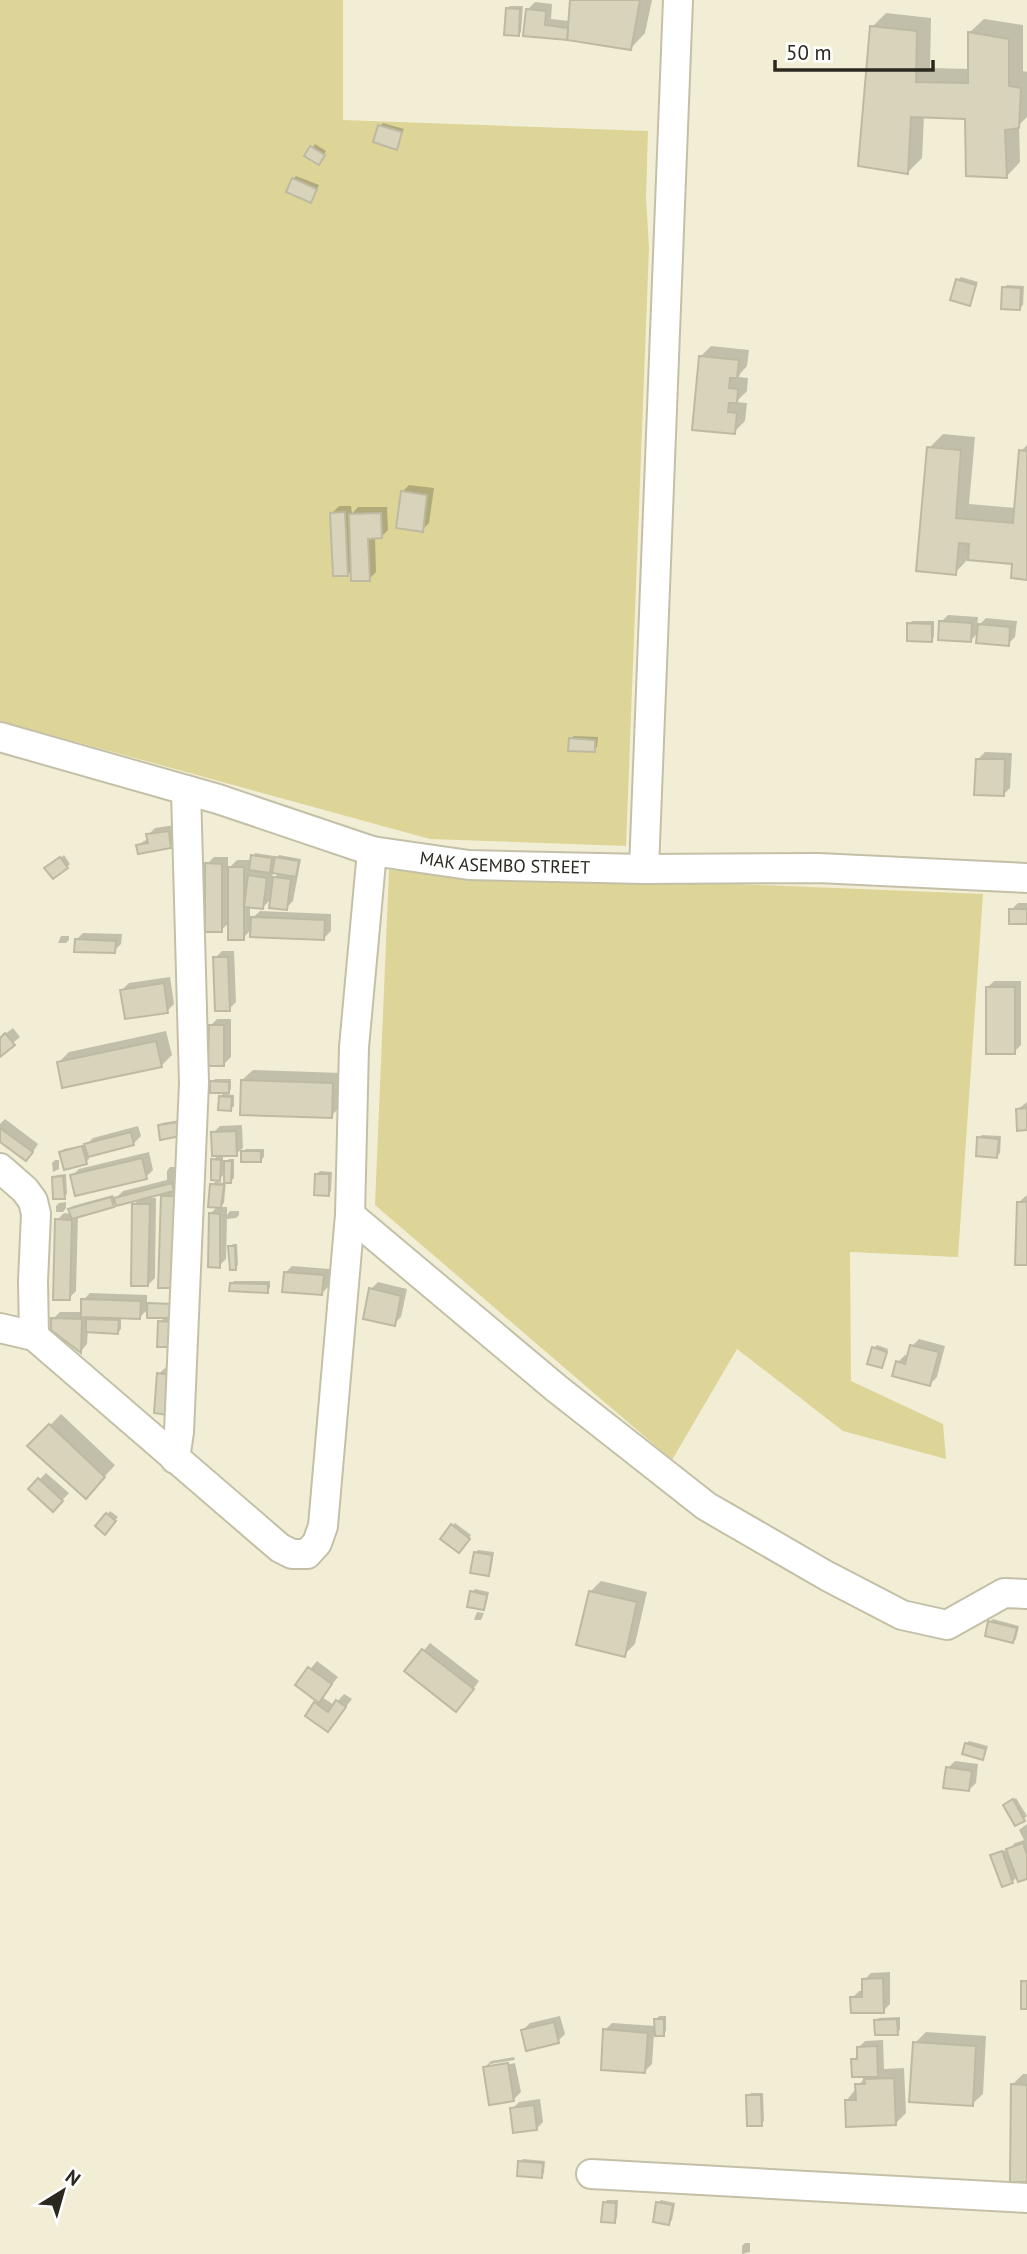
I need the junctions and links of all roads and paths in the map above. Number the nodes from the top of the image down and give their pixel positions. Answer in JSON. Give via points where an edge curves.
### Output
{"nodes":[{"id":1,"x":678,"y":0,"type":"edge"},
{"id":2,"x":0,"y":737,"type":"edge"},
{"id":3,"x":186,"y":790,"type":"junction"},
{"id":4,"x":373,"y":851,"type":"junction"},
{"id":5,"x":644,"y":869,"type":"junction"},
{"id":6,"x":1027,"y":878,"type":"edge"},
{"id":7,"x":0,"y":1168,"type":"edge"},
{"id":8,"x":350,"y":1215,"type":"junction"},
{"id":9,"x":0,"y":1328,"type":"edge"},
{"id":10,"x":34,"y":1336,"type":"junction"},
{"id":11,"x":175,"y":1459,"type":"junction"},
{"id":12,"x":1027,"y":1594,"type":"edge"},
{"id":13,"x":591,"y":2174,"type":"dead end"},
{"id":14,"x":1027,"y":2197,"type":"edge"}],
"edges":[{"from":1,"to":5,"type":"street"},
{"from":2,"to":3,"type":"street","name":"MAK ASEMBO STREET"},
{"from":3,"to":4,"type":"street","name":"MAK ASEMBO STREET"},
{"from":3,"to":11,"type":"street","via":[[194,1083]]},
{"from":4,"to":5,"type":"street","name":"MAK ASEMBO STREET","via":[[469,865]]},
{"from":4,"to":8,"type":"street","via":[[354,1047]]},
{"from":5,"to":6,"type":"street","name":"MAK ASEMBO STREET","via":[[818,868]]},
{"from":7,"to":10,"type":"street","via":[[25,1190],[36,1214]]},
{"from":8,"to":11,"type":"street","via":[[323,1526],[317,1543],[307,1554],[280,1548]]},
{"from":8,"to":12,"type":"street","via":[[556,1388],[706,1506],[827,1576],[902,1615],[947,1625],[1004,1593]]},
{"from":9,"to":10,"type":"street"},
{"from":10,"to":11,"type":"street"},
{"from":13,"to":14,"type":"street"}]}
